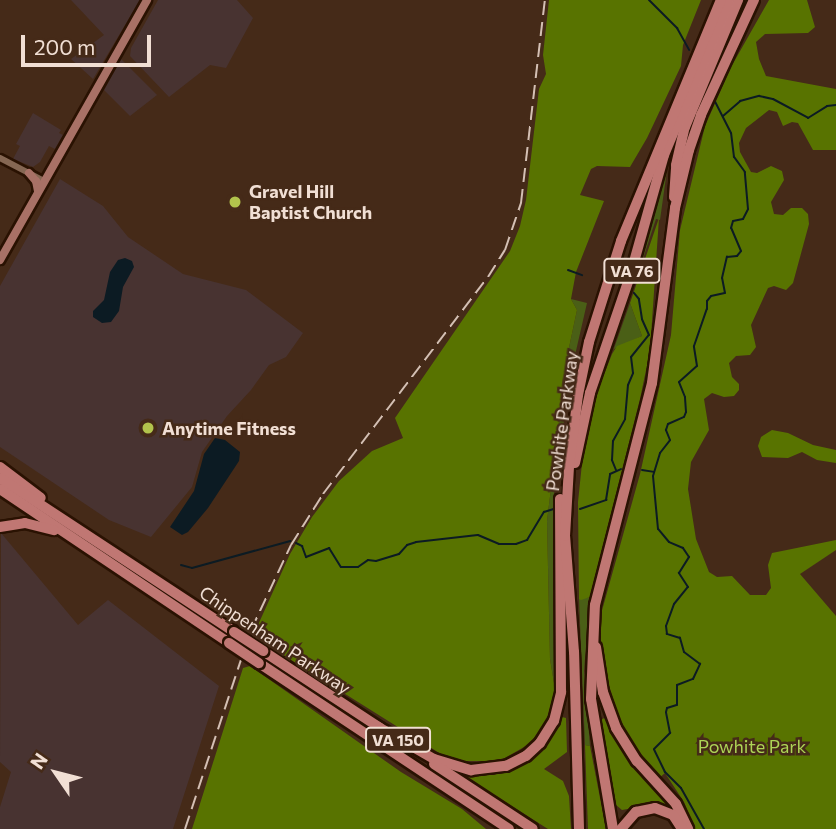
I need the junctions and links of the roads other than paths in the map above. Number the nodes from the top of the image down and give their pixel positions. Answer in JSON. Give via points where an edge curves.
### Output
{"nodes":[{"id":1,"x":147,"y":0,"type":"edge"},
{"id":2,"x":721,"y":0,"type":"edge"},
{"id":3,"x":729,"y":0,"type":"edge"},
{"id":4,"x":738,"y":0,"type":"edge"},
{"id":5,"x":754,"y":0,"type":"edge"},
{"id":6,"x":0,"y":158,"type":"edge"},
{"id":7,"x":29,"y":173,"type":"junction"},
{"id":8,"x":44,"y":181,"type":"junction"},
{"id":9,"x":38,"y":193,"type":"junction"},
{"id":10,"x":675,"y":208,"type":"junction"},
{"id":11,"x":0,"y":260,"type":"edge"},
{"id":12,"x":589,"y":342,"type":"junction"},
{"id":13,"x":0,"y":467,"type":"edge"},
{"id":14,"x":0,"y":478,"type":"edge"},
{"id":15,"x":0,"y":489,"type":"edge"},
{"id":16,"x":52,"y":512,"type":"junction"},
{"id":17,"x":0,"y":527,"type":"edge"},
{"id":18,"x":64,"y":533,"type":"junction"},
{"id":19,"x":613,"y":534,"type":"junction"},
{"id":20,"x":569,"y":551,"type":"junction"},
{"id":21,"x":375,"y":725,"type":"junction"},
{"id":22,"x":368,"y":736,"type":"junction"},
{"id":23,"x":496,"y":829,"type":"edge"},
{"id":24,"x":509,"y":829,"type":"edge"},
{"id":25,"x":533,"y":829,"type":"edge"},
{"id":26,"x":580,"y":829,"type":"edge"},
{"id":27,"x":613,"y":829,"type":"edge"},
{"id":28,"x":621,"y":829,"type":"edge"},
{"id":29,"x":682,"y":829,"type":"edge"},
{"id":30,"x":688,"y":829,"type":"edge"}],
"edges":[{"from":1,"to":8,"type":"main road"},
{"from":2,"to":12,"type":"highway","name":"Powhite Parkway","number":"VA 76","via":[[644,182]]},
{"from":3,"to":20,"type":"highway","number":"VA 76","via":[[667,148],[588,401],[576,462]]},
{"from":4,"to":10,"type":"highway","number":"VA 76","via":[[685,127],[674,181]]},
{"from":5,"to":10,"type":"highway","number":"VA 76","via":[[698,122]]},
{"from":6,"to":7,"type":"street"},
{"from":7,"to":8,"type":"street"},
{"from":7,"to":9,"type":"main road"},
{"from":8,"to":9,"type":"main road"},
{"from":9,"to":11,"type":"main road"},
{"from":10,"to":19,"type":"highway","number":"VA 76","via":[[652,383]]},
{"from":12,"to":20,"type":"highway","name":"Powhite Parkway","number":"VA 76","via":[[569,466],[565,523]]},
{"from":12,"to":21,"type":"highway","via":[[574,380],[561,484],[562,687],[551,727],[521,759],[479,771],[443,763]]},
{"from":13,"to":16,"type":"highway"},
{"from":14,"to":16,"type":"highway","name":"Chippenham Parkway","number":"VA 150"},
{"from":15,"to":18,"type":"highway","name":"Chippenham Parkway","number":"VA 150"},
{"from":16,"to":21,"type":"highway","name":"Chippenham Parkway","number":"VA 150","bridge":true},
{"from":17,"to":18,"type":"highway","via":[[30,524]]},
{"from":18,"to":22,"type":"highway","name":"Chippenham Parkway","number":"VA 150","bridge":true},
{"from":19,"to":27,"type":"highway","number":"VA 76","via":[[595,605],[590,683]]},
{"from":19,"to":30,"type":"highway","via":[[596,639],[604,699],[627,747],[676,804]]},
{"from":20,"to":26,"type":"highway","name":"Powhite Parkway","number":"VA 76"},
{"from":21,"to":25,"type":"highway","name":"Chippenham Parkway","number":"VA 150"},
{"from":22,"to":23,"type":"highway"},
{"from":22,"to":24,"type":"highway","name":"Chippenham Parkway","number":"VA 150"},
{"from":28,"to":29,"type":"highway","via":[[636,812],[654,808],[673,816]]}]}
